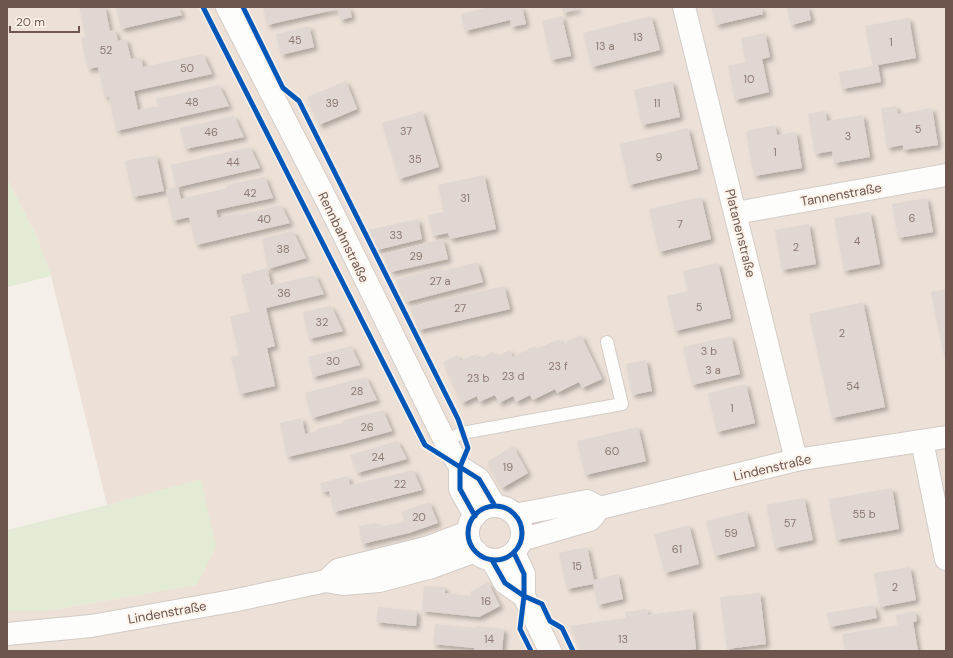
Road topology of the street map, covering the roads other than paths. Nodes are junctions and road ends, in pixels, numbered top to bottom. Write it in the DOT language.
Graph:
graph roads {
  1 [pos="226,7"];
  2 [pos="684,7"];
  3 [pos="946,175"];
  4 [pos="736,213"];
  5 [pos="607,342"];
  6 [pos="946,437"];
  7 [pos="444,440"];
  8 [pos="922,441"];
  9 [pos="796,460"];
  10 [pos="460,467"];
  11 [pos="495,506"];
  12 [pos="600,508"];
  13 [pos="515,515"];
  14 [pos="478,540"];
  15 [pos="518,546"];
  16 [pos="946,559"];
  17 [pos="524,596"];
  18 [pos="7,634"];
  19 [pos="550,651"];
  1 -- 7 [label="street, Rennbahnstraße"];
  2 -- 4 [label="street, Platanenstraße"];
  3 -- 4 [label="street, Tannenstraße"];
  4 -- 9 [label="street, Platanenstraße"];
  5 -- 7 [label="lane"];
  6 -- 8 [label="street, Lindenstraße"];
  7 -- 10 [label="street, Rennbahnstraße"];
  8 -- 9 [label="street, Lindenstraße"];
  8 -- 16 [label="street"];
  9 -- 12 [label="street, Lindenstraße"];
  10 -- 11 [label="street, Rennbahnstraße"];
  10 -- 14 [label="street"];
  11 -- 13 [label="street"];
  11 -- 14 [label="street, Lindenstraße"];
  12 -- 13 [label="street"];
  12 -- 15 [label="street, Lindenstraße"];
  13 -- 15 [label="street"];
  14 -- 15 [label="street, Lindenstraße"];
  14 -- 17 [label="street"];
  14 -- 18 [label="street, Lindenstraße"];
  15 -- 17 [label="street"];
  17 -- 19 [label="street"];
}
